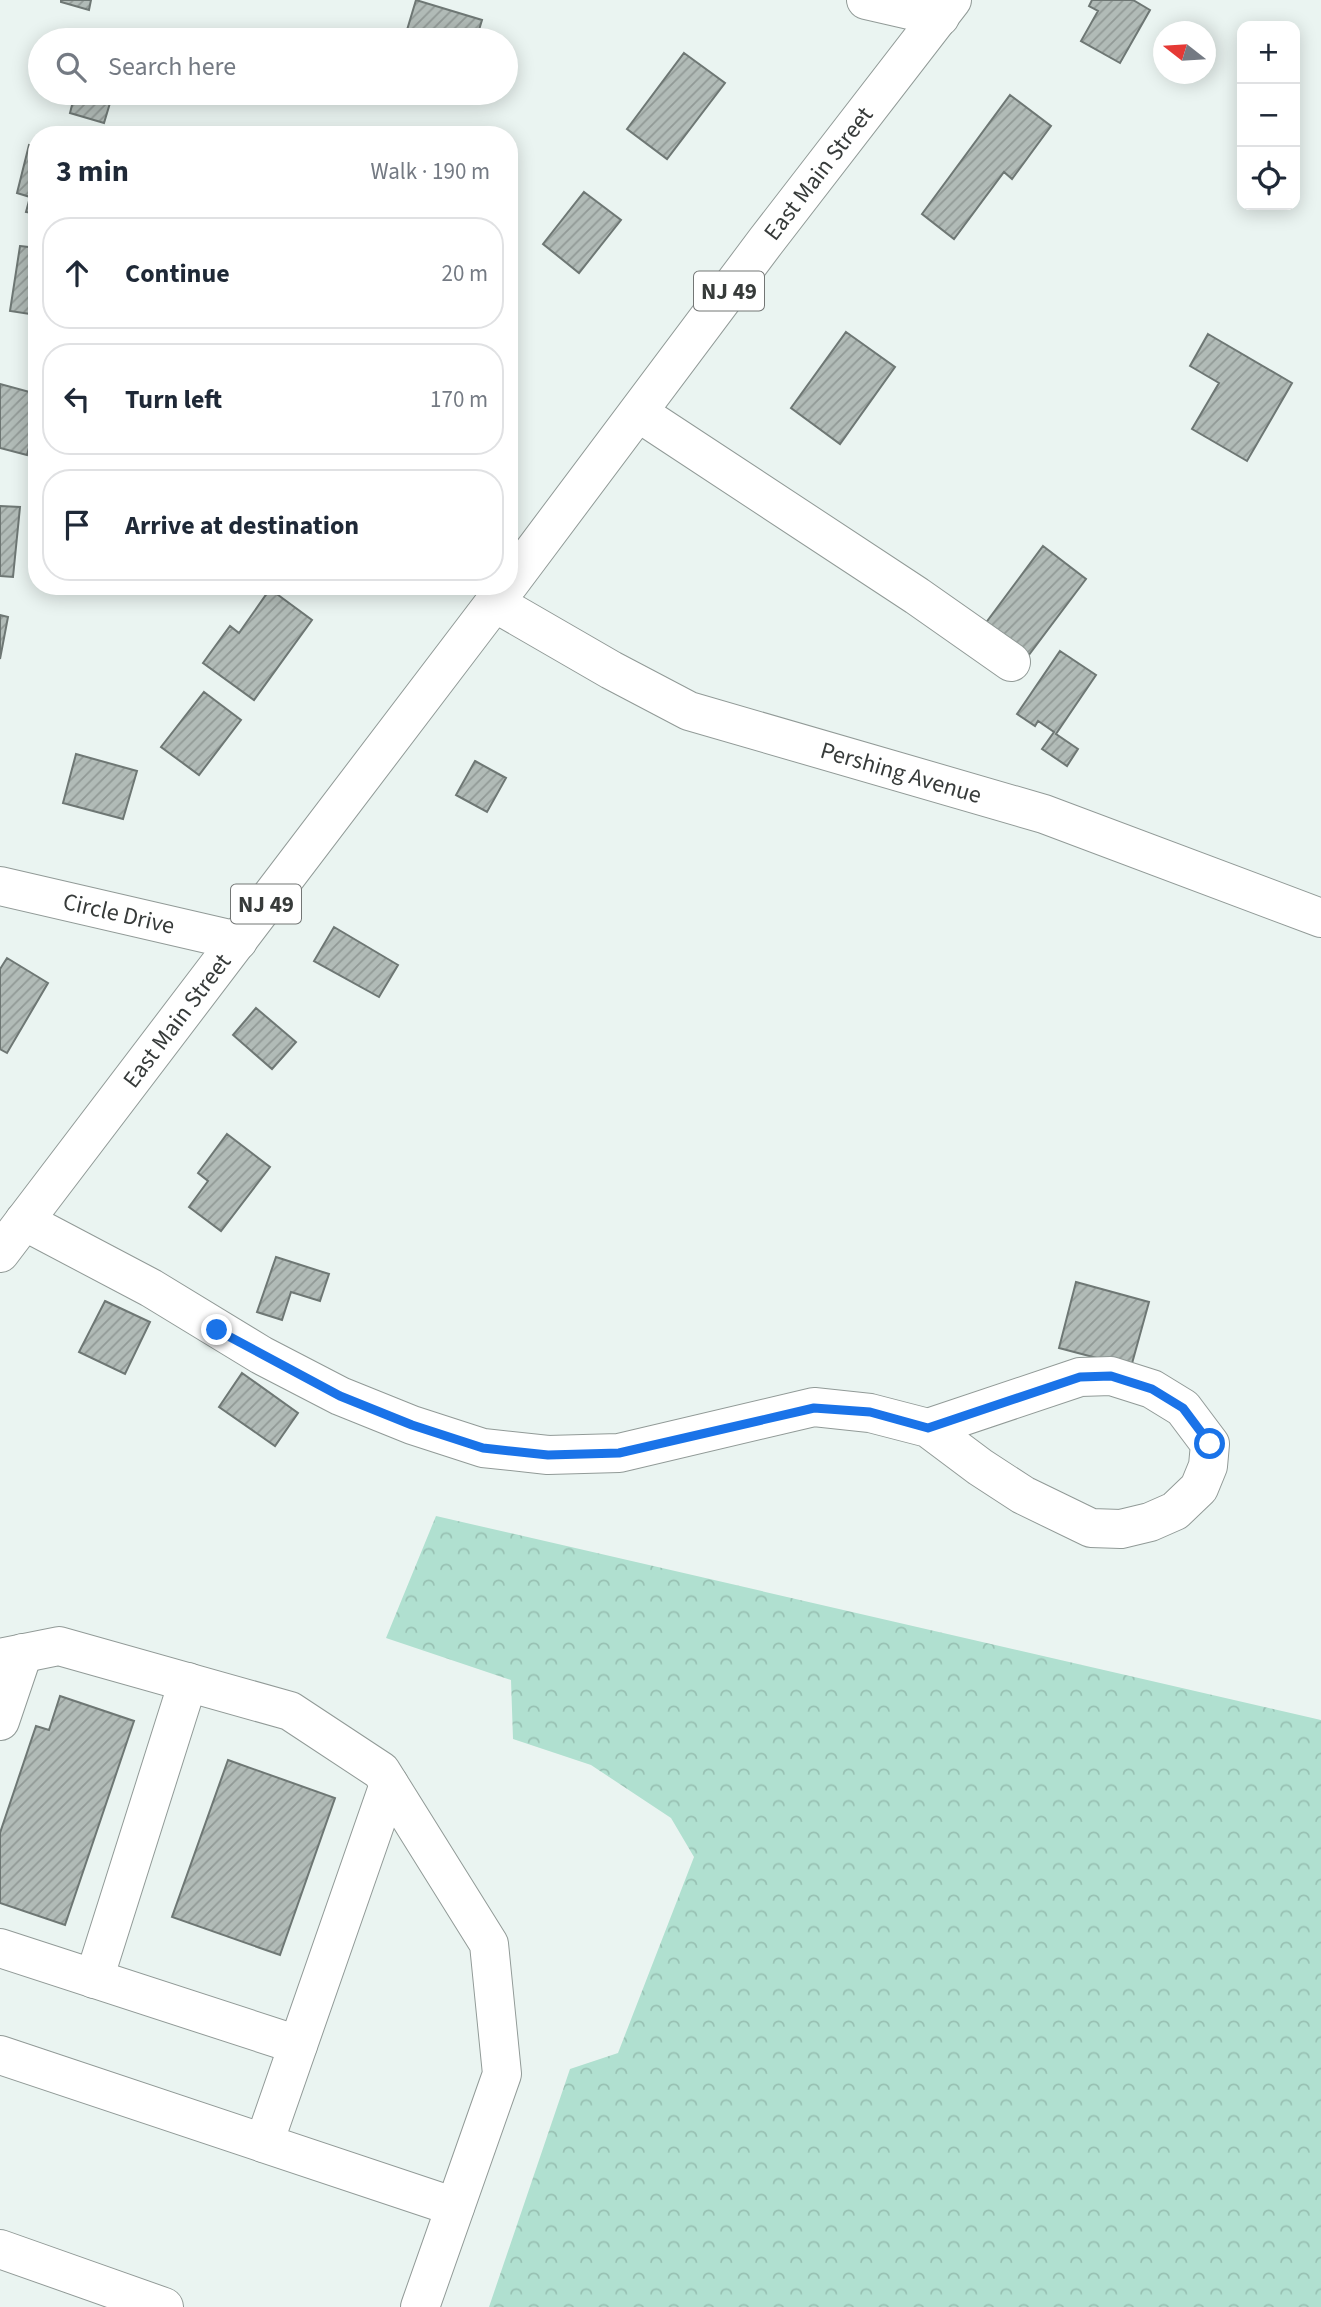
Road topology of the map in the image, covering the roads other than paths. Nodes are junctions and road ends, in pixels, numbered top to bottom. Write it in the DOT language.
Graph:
graph roads {
  1 [pos="866,0"];
  2 [pos="946,9"];
  3 [pos="639,413"];
  4 [pos="518,573"];
  5 [pos="501,595"];
  6 [pos="509,595"];
  7 [pos="1012,662"];
  8 [pos="0,886"];
  9 [pos="1321,918"];
  10 [pos="238,941"];
  11 [pos="24,1221"];
  12 [pos="0,1253"];
  13 [pos="928,1428"];
  14 [pos="12,1656"];
  15 [pos="188,1682"];
  16 [pos="0,1721"];
  17 [pos="389,1784"];
  18 [pos="0,1948"];
  19 [pos="94,1979"];
  20 [pos="298,2045"];
  21 [pos="0,2055"];
  22 [pos="264,2143"];
  23 [pos="455,2207"];
  24 [pos="0,2249"];
  25 [pos="163,2307"];
  26 [pos="420,2307"];
  1 -- 2 [label="main road"];
  2 -- 3 [label="main road, East Main Street / NJ 49"];
  3 -- 4 [label="main road, East Main Street / NJ 49"];
  3 -- 7 [label="main road"];
  5 -- 10 [label="main road, East Main Street / NJ 49"];
  6 -- 9 [label="main road, Pershing Avenue"];
  8 -- 10 [label="main road, Circle Drive"];
  10 -- 11 [label="main road, East Main Street / NJ 49"];
  11 -- 12 [label="main road, East Main Street / NJ 49"];
  11 -- 13 [label="main road"];
  13 -- 13 [label="main road"];
  14 -- 15 [label="main road"];
  14 -- 16 [label="main road"];
  15 -- 17 [label="main road"];
  15 -- 19 [label="main road"];
  17 -- 20 [label="main road"];
  17 -- 23 [label="main road"];
  18 -- 19 [label="main road"];
  19 -- 20 [label="main road"];
  20 -- 22 [label="main road"];
  21 -- 22 [label="main road"];
  22 -- 23 [label="main road"];
  23 -- 26 [label="main road"];
  24 -- 25 [label="main road"];
}
